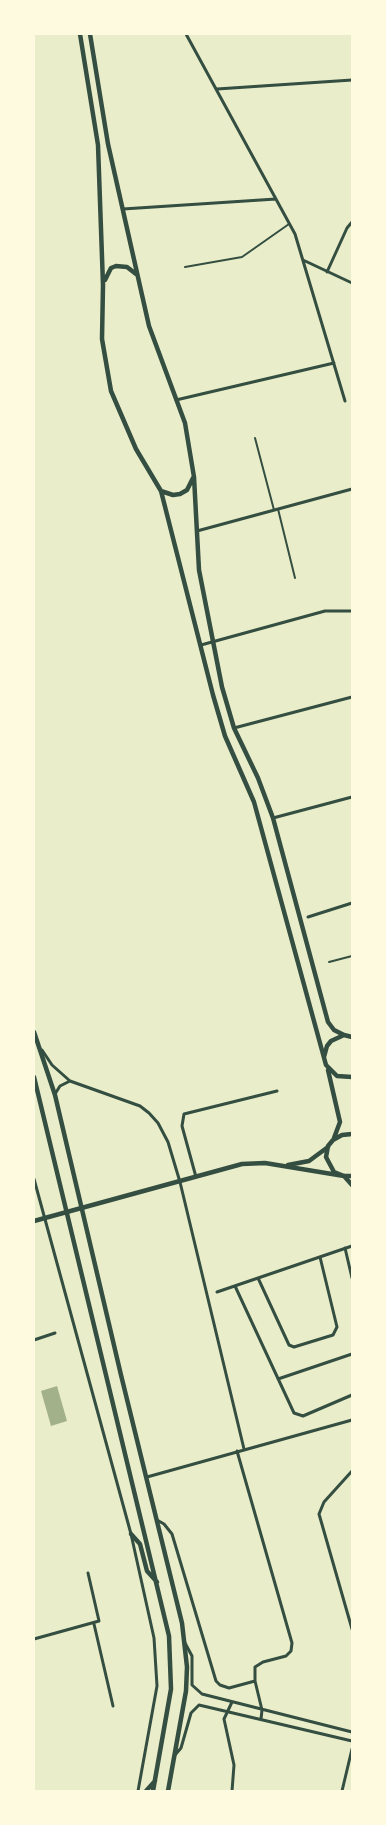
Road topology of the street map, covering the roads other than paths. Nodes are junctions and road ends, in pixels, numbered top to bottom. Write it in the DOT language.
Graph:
graph roads {
  1 [pos="80,34"];
  2 [pos="90,34"];
  3 [pos="186,34"];
  4 [pos="352,80"];
  5 [pos="217,89"];
  6 [pos="108,144"];
  7 [pos="98,145"];
  8 [pos="276,199"];
  9 [pos="123,209"];
  10 [pos="352,222"];
  11 [pos="289,224"];
  12 [pos="302,260"];
  13 [pos="185,267"];
  14 [pos="328,272"];
  15 [pos="137,275"];
  16 [pos="352,282"];
  17 [pos="103,284"];
  18 [pos="334,363"];
  19 [pos="176,400"];
  20 [pos="346,401"];
  21 [pos="255,438"];
  22 [pos="194,477"];
  23 [pos="352,488"];
  24 [pos="161,491"];
  25 [pos="276,509"];
  26 [pos="196,531"];
  27 [pos="295,578"];
  28 [pos="352,611"];
  29 [pos="212,642"];
  30 [pos="201,645"];
  31 [pos="352,697"];
  32 [pos="234,728"];
  33 [pos="352,797"];
  34 [pos="273,818"];
  35 [pos="352,904"];
  36 [pos="308,917"];
  37 [pos="352,956"];
  38 [pos="329,962"];
  39 [pos="34,1032"];
  40 [pos="344,1035"];
  41 [pos="352,1037"];
  42 [pos="39,1047"];
  43 [pos="324,1060"];
  44 [pos="328,1069"];
  45 [pos="34,1077"];
  46 [pos="352,1077"];
  47 [pos="70,1081"];
  48 [pos="278,1091"];
  49 [pos="55,1094"];
  50 [pos="352,1134"];
  51 [pos="333,1140"];
  52 [pos="328,1146"];
  53 [pos="284,1165"];
  54 [pos="344,1176"];
  55 [pos="352,1176"];
  56 [pos="196,1178"];
  57 [pos="34,1179"];
  58 [pos="180,1182"];
  59 [pos="352,1185"];
  60 [pos="44,1218"];
  61 [pos="34,1221"];
  62 [pos="352,1246"];
  63 [pos="345,1248"];
  64 [pos="320,1257"];
  65 [pos="258,1278"];
  66 [pos="352,1278"];
  67 [pos="235,1286"];
  68 [pos="217,1292"];
  69 [pos="55,1333"];
  70 [pos="34,1340"];
  71 [pos="352,1354"];
  72 [pos="278,1379"];
  73 [pos="352,1395"];
  74 [pos="352,1420"];
  75 [pos="244,1449"];
  76 [pos="237,1451"];
  77 [pos="352,1471"];
  78 [pos="147,1477"];
  79 [pos="157,1520"];
  80 [pos="131,1534"];
  81 [pos="88,1573"];
  82 [pos="157,1582"];
  83 [pos="94,1624"];
  84 [pos="352,1629"];
  85 [pos="34,1639"];
  86 [pos="185,1642"];
  87 [pos="255,1681"];
  88 [pos="232,1702"];
  89 [pos="113,1706"];
  90 [pos="262,1710"];
  91 [pos="227,1711"];
  92 [pos="261,1719"];
  93 [pos="352,1732"];
  94 [pos="352,1741"];
  95 [pos="352,1749"];
  96 [pos="175,1756"];
  97 [pos="155,1781"];
  98 [pos="138,1791"];
  99 [pos="146,1791"];
  100 [pos="153,1791"];
  101 [pos="168,1791"];
  102 [pos="232,1791"];
  103 [pos="342,1791"];
  1 -- 7 [label="street"];
  2 -- 6 [label="street"];
  3 -- 5 [label="street"];
  4 -- 5 [label="street"];
  5 -- 8 [label="street"];
  6 -- 7 [label="street"];
  6 -- 9 [label="street"];
  7 -- 17 [label="street"];
  8 -- 9 [label="street"];
  8 -- 11 [label="street"];
  9 -- 15 [label="street"];
  10 -- 14 [label="street"];
  11 -- 12 [label="street"];
  11 -- 13 [label="lane"];
  12 -- 14 [label="street"];
  12 -- 18 [label="street"];
  14 -- 16 [label="street"];
  15 -- 17 [label="street"];
  15 -- 19 [label="street"];
  17 -- 24 [label="street"];
  18 -- 19 [label="street"];
  18 -- 20 [label="street"];
  19 -- 22 [label="street"];
  21 -- 25 [label="lane"];
  22 -- 24 [label="street"];
  22 -- 26 [label="street"];
  23 -- 25 [label="street"];
  24 -- 30 [label="street"];
  25 -- 26 [label="street"];
  25 -- 27 [label="lane"];
  26 -- 29 [label="street"];
  28 -- 29 [label="street"];
  29 -- 30 [label="street"];
  29 -- 32 [label="street"];
  30 -- 43 [label="street"];
  31 -- 32 [label="street"];
  32 -- 34 [label="street"];
  33 -- 34 [label="street"];
  34 -- 40 [label="street"];
  35 -- 36 [label="street"];
  37 -- 38 [label="lane"];
  39 -- 42 [label="street"];
  40 -- 41 [label="street"];
  40 -- 43 [label="street"];
  42 -- 47 [label="street"];
  42 -- 49 [label="street"];
  43 -- 44 [label="street"];
  44 -- 46 [label="street"];
  44 -- 51 [label="street"];
  45 -- 82 [label="street"];
  47 -- 49 [label="street"];
  47 -- 58 [label="street"];
  48 -- 56 [label="street"];
  49 -- 78 [label="street"];
  50 -- 51 [label="street"];
  51 -- 52 [label="street"];
  52 -- 53 [label="street"];
  52 -- 54 [label="street"];
  53 -- 54 [label="street"];
  53 -- 56 [label="street"];
  54 -- 55 [label="street"];
  54 -- 59 [label="street"];
  56 -- 58 [label="street"];
  57 -- 60 [label="street"];
  58 -- 60 [label="street"];
  58 -- 75 [label="street"];
  60 -- 61 [label="street"];
  60 -- 80 [label="street"];
  62 -- 63 [label="street"];
  63 -- 64 [label="street"];
  63 -- 66 [label="street"];
  64 -- 65 [label="street"];
  64 -- 65 [label="street"];
  65 -- 67 [label="street"];
  67 -- 68 [label="street"];
  67 -- 72 [label="street"];
  69 -- 70 [label="street"];
  71 -- 72 [label="street"];
  72 -- 73 [label="street"];
  74 -- 75 [label="street"];
  75 -- 76 [label="street"];
  76 -- 78 [label="street"];
  76 -- 87 [label="street"];
  77 -- 84 [label="street"];
  78 -- 79 [label="street"];
  79 -- 86 [label="street"];
  79 -- 87 [label="street"];
  80 -- 82 [label="street"];
  80 -- 98 [label="street"];
  81 -- 83 [label="street"];
  82 -- 97 [label="street"];
  83 -- 85 [label="street"];
  83 -- 89 [label="street"];
  86 -- 88 [label="street"];
  86 -- 96 [label="street"];
  87 -- 90 [label="street"];
  88 -- 90 [label="street"];
  88 -- 91 [label="street"];
  90 -- 92 [label="street"];
  90 -- 93 [label="street"];
  91 -- 92 [label="street"];
  91 -- 96 [label="street"];
  91 -- 102 [label="street"];
  92 -- 94 [label="street"];
  95 -- 103 [label="street"];
  96 -- 101 [label="street"];
  97 -- 99 [label="street"];
  97 -- 100 [label="street"];
}
